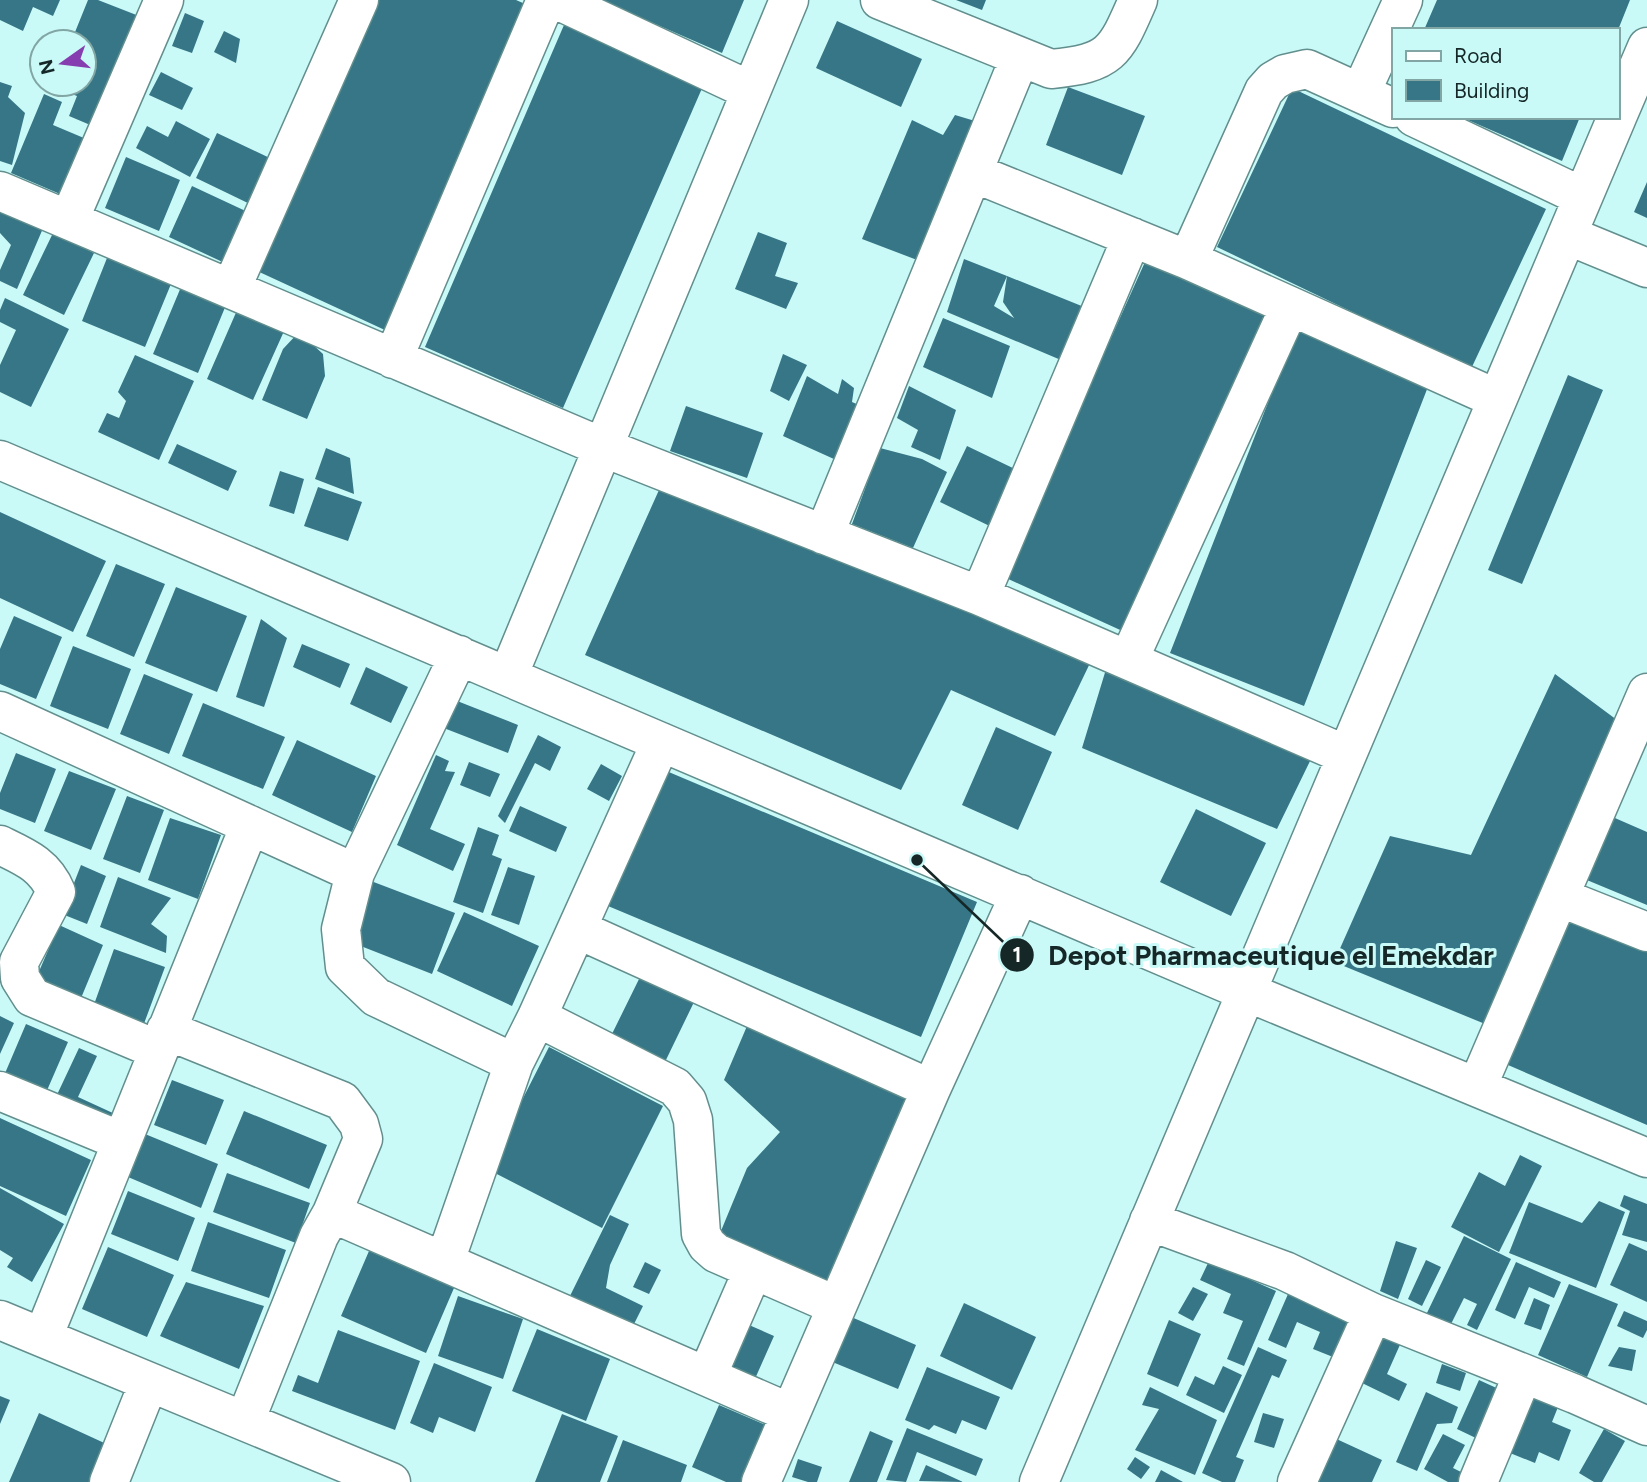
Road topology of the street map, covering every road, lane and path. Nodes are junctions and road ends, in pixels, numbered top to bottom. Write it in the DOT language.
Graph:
graph roads {
  1 [pos="164,0"];
  2 [pos="359,0"];
  3 [pos="546,0"];
  4 [pos="557,0"];
  5 [pos="789,0"];
  6 [pos="880,0"];
  7 [pos="1138,0"];
  8 [pos="1403,0"];
  9 [pos="1396,28"];
  10 [pos="1392,42"];
  11 [pos="1647,47"];
  12 [pos="1020,57"];
  13 [pos="751,91"];
  14 [pos="1377,100"];
  15 [pos="1619,112"];
  16 [pos="1418,119"];
  17 [pos="1616,119"];
  18 [pos="974,173"];
  19 [pos="0,191"];
  20 [pos="1583,197"];
  21 [pos="69,220"];
  22 [pos="1567,235"];
  23 [pos="1132,237"];
  24 [pos="1188,260"];
  25 [pos="1647,268"];
  26 [pos="231,289"];
  27 [pos="1290,306"];
  28 [pos="393,359"];
  29 [pos="1497,399"];
  30 [pos="602,447"];
  31 [pos="0,460"];
  32 [pos="824,535"];
  33 [pos="980,596"];
  34 [pos="459,655"];
  35 [pos="1129,659"];
  36 [pos="508,676"];
  37 [pos="1644,706"];
  38 [pos="0,711"];
  39 [pos="662,742"];
  40 [pos="1346,755"];
  41 [pos="250,825"];
  42 [pos="0,845"];
  43 [pos="355,873"];
  44 [pos="1020,894"];
  45 [pos="1559,897"];
  46 [pos="577,929"];
  47 [pos="1647,932"];
  48 [pos="1247,992"];
  49 [pos="537,1017"];
  50 [pos="162,1040"];
  51 [pos="514,1063"];
  52 [pos="1477,1087"];
  53 [pos="932,1089"];
  54 [pos="0,1091"];
  55 [pos="121,1141"];
  56 [pos="1647,1158"];
  57 [pos="332,1213"];
  58 [pos="1149,1221"];
  59 [pos="445,1261"];
  60 [pos="753,1269"];
  61 [pos="837,1306"];
  62 [pos="1373,1314"];
  63 [pos="0,1320"];
  64 [pos="43,1337"];
  65 [pos="1523,1374"];
  66 [pos="707,1376"];
  67 [pos="149,1382"];
  68 [pos="790,1413"];
  69 [pos="245,1422"];
  70 [pos="1647,1426"];
  71 [pos="369,1478"];
  72 [pos="109,1482"];
  73 [pos="761,1482"];
  74 [pos="1039,1482"];
  75 [pos="1297,1482"];
  76 [pos="1478,1482"];
  1 -- 21 [label="street"];
  2 -- 26 [label="street"];
  3 -- 28 [label="street"];
  4 -- 13 [label="street"];
  5 -- 13 [label="street"];
  6 -- 12 [label="street"];
  7 -- 12 [label="street"];
  8 -- 9 [label="street"];
  10 -- 14 [label="street"];
  11 -- 15 [label="street"];
  12 -- 18 [label="street"];
  13 -- 30 [label="street"];
  14 -- 24 [label="street"];
  16 -- 20 [label="street"];
  17 -- 20 [label="street"];
  18 -- 23 [label="street"];
  18 -- 32 [label="street"];
  19 -- 21 [label="street"];
  20 -- 22 [label="street"];
  21 -- 26 [label="street"];
  22 -- 25 [label="street"];
  22 -- 29 [label="street"];
  23 -- 24 [label="street"];
  23 -- 33 [label="street"];
  24 -- 27 [label="street"];
  26 -- 28 [label="street"];
  27 -- 29 [label="street"];
  27 -- 35 [label="street"];
  28 -- 30 [label="street"];
  29 -- 40 [label="street"];
  30 -- 32 [label="street"];
  30 -- 36 [label="street"];
  31 -- 34 [label="street"];
  32 -- 33 [label="street"];
  33 -- 35 [label="street"];
  34 -- 36 [label="street"];
  34 -- 43 [label="street"];
  35 -- 40 [label="street"];
  36 -- 39 [label="street"];
  37 -- 45 [label="street"];
  38 -- 41 [label="street"];
  39 -- 44 [label="street"];
  39 -- 46 [label="street"];
  40 -- 48 [label="street"];
  41 -- 43 [label="street"];
  41 -- 50 [label="street"];
  42 -- 50 [label="street"];
  43 -- 51 [label="street"];
  44 -- 48 [label="street"];
  44 -- 53 [label="street"];
  45 -- 47 [label="street"];
  45 -- 52 [label="street"];
  46 -- 49 [label="street"];
  46 -- 53 [label="street"];
  48 -- 52 [label="street"];
  48 -- 58 [label="street"];
  49 -- 51 [label="street"];
  49 -- 60 [label="street"];
  50 -- 55 [label="street"];
  50 -- 57 [label="street"];
  51 -- 59 [label="street"];
  52 -- 56 [label="street"];
  53 -- 61 [label="street"];
  54 -- 55 [label="street"];
  55 -- 64 [label="street"];
  57 -- 59 [label="street"];
  57 -- 69 [label="street"];
  58 -- 62 [label="street"];
  58 -- 74 [label="street"];
  59 -- 66 [label="street"];
  60 -- 61 [label="street"];
  60 -- 66 [label="street"];
  61 -- 68 [label="street"];
  62 -- 65 [label="street"];
  62 -- 75 [label="street"];
  63 -- 64 [label="street"];
  64 -- 67 [label="street"];
  65 -- 70 [label="street"];
  65 -- 76 [label="street"];
  66 -- 68 [label="street"];
  67 -- 69 [label="street"];
  67 -- 72 [label="street"];
  68 -- 73 [label="street"];
  69 -- 71 [label="street"];
}
